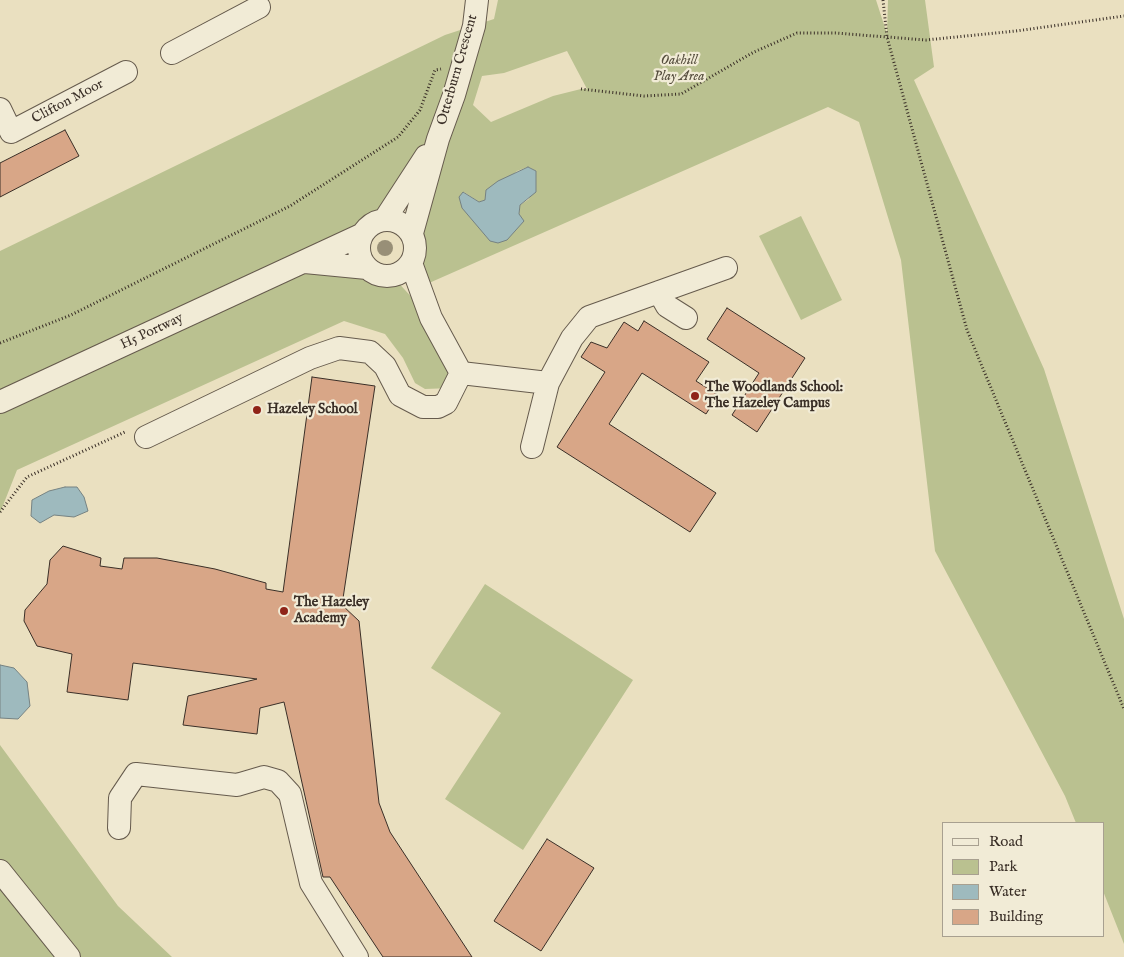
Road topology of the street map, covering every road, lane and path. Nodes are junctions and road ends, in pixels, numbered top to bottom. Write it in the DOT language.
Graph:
graph roads {
  1 [pos="477,0"];
  2 [pos="883,0"];
  3 [pos="263,2"];
  4 [pos="1124,16"];
  5 [pos="887,37"];
  6 [pos="172,53"];
  7 [pos="126,72"];
  8 [pos="580,89"];
  9 [pos="0,110"];
  10 [pos="5,136"];
  11 [pos="438,139"];
  12 [pos="385,219"];
  13 [pos="412,233"];
  14 [pos="361,235"];
  15 [pos="304,262"];
  16 [pos="411,263"];
  17 [pos="367,268"];
  18 [pos="726,268"];
  19 [pos="392,276"];
  20 [pos="659,292"];
  21 [pos="431,318"];
  22 [pos="686,318"];
  23 [pos="461,373"];
  24 [pos="548,383"];
  25 [pos="0,402"];
  26 [pos="146,437"];
  27 [pos="532,448"];
  28 [pos="1124,710"];
  29 [pos="119,828"];
  30 [pos="0,871"];
  31 [pos="69,957"];
  32 [pos="357,957"];
  1 -- 11 [label="street, Otterburn Crescent"];
  2 -- 5 [label="path"];
  3 -- 6 [label="street"];
  4 -- 5 [label="path"];
  5 -- 8 [label="path"];
  5 -- 28 [label="path"];
  7 -- 10 [label="street, Clifton Moor"];
  9 -- 10 [label="street, Clifton Moor"];
  11 -- 12 [label="street, Otterburn Crescent"];
  11 -- 13 [label="street, Otterburn Crescent"];
  12 -- 13 [label="street"];
  12 -- 14 [label="street"];
  13 -- 16 [label="street"];
  14 -- 15 [label="street, H5 Portway"];
  14 -- 17 [label="street"];
  15 -- 17 [label="street"];
  15 -- 25 [label="street, H5 Portway"];
  16 -- 19 [label="street"];
  16 -- 21 [label="street"];
  17 -- 19 [label="street"];
  18 -- 20 [label="street"];
  19 -- 21 [label="street"];
  20 -- 22 [label="street"];
  20 -- 24 [label="street"];
  21 -- 23 [label="street"];
  23 -- 24 [label="street"];
  23 -- 26 [label="street"];
  24 -- 27 [label="street"];
  29 -- 32 [label="street"];
  30 -- 31 [label="street"];
}
